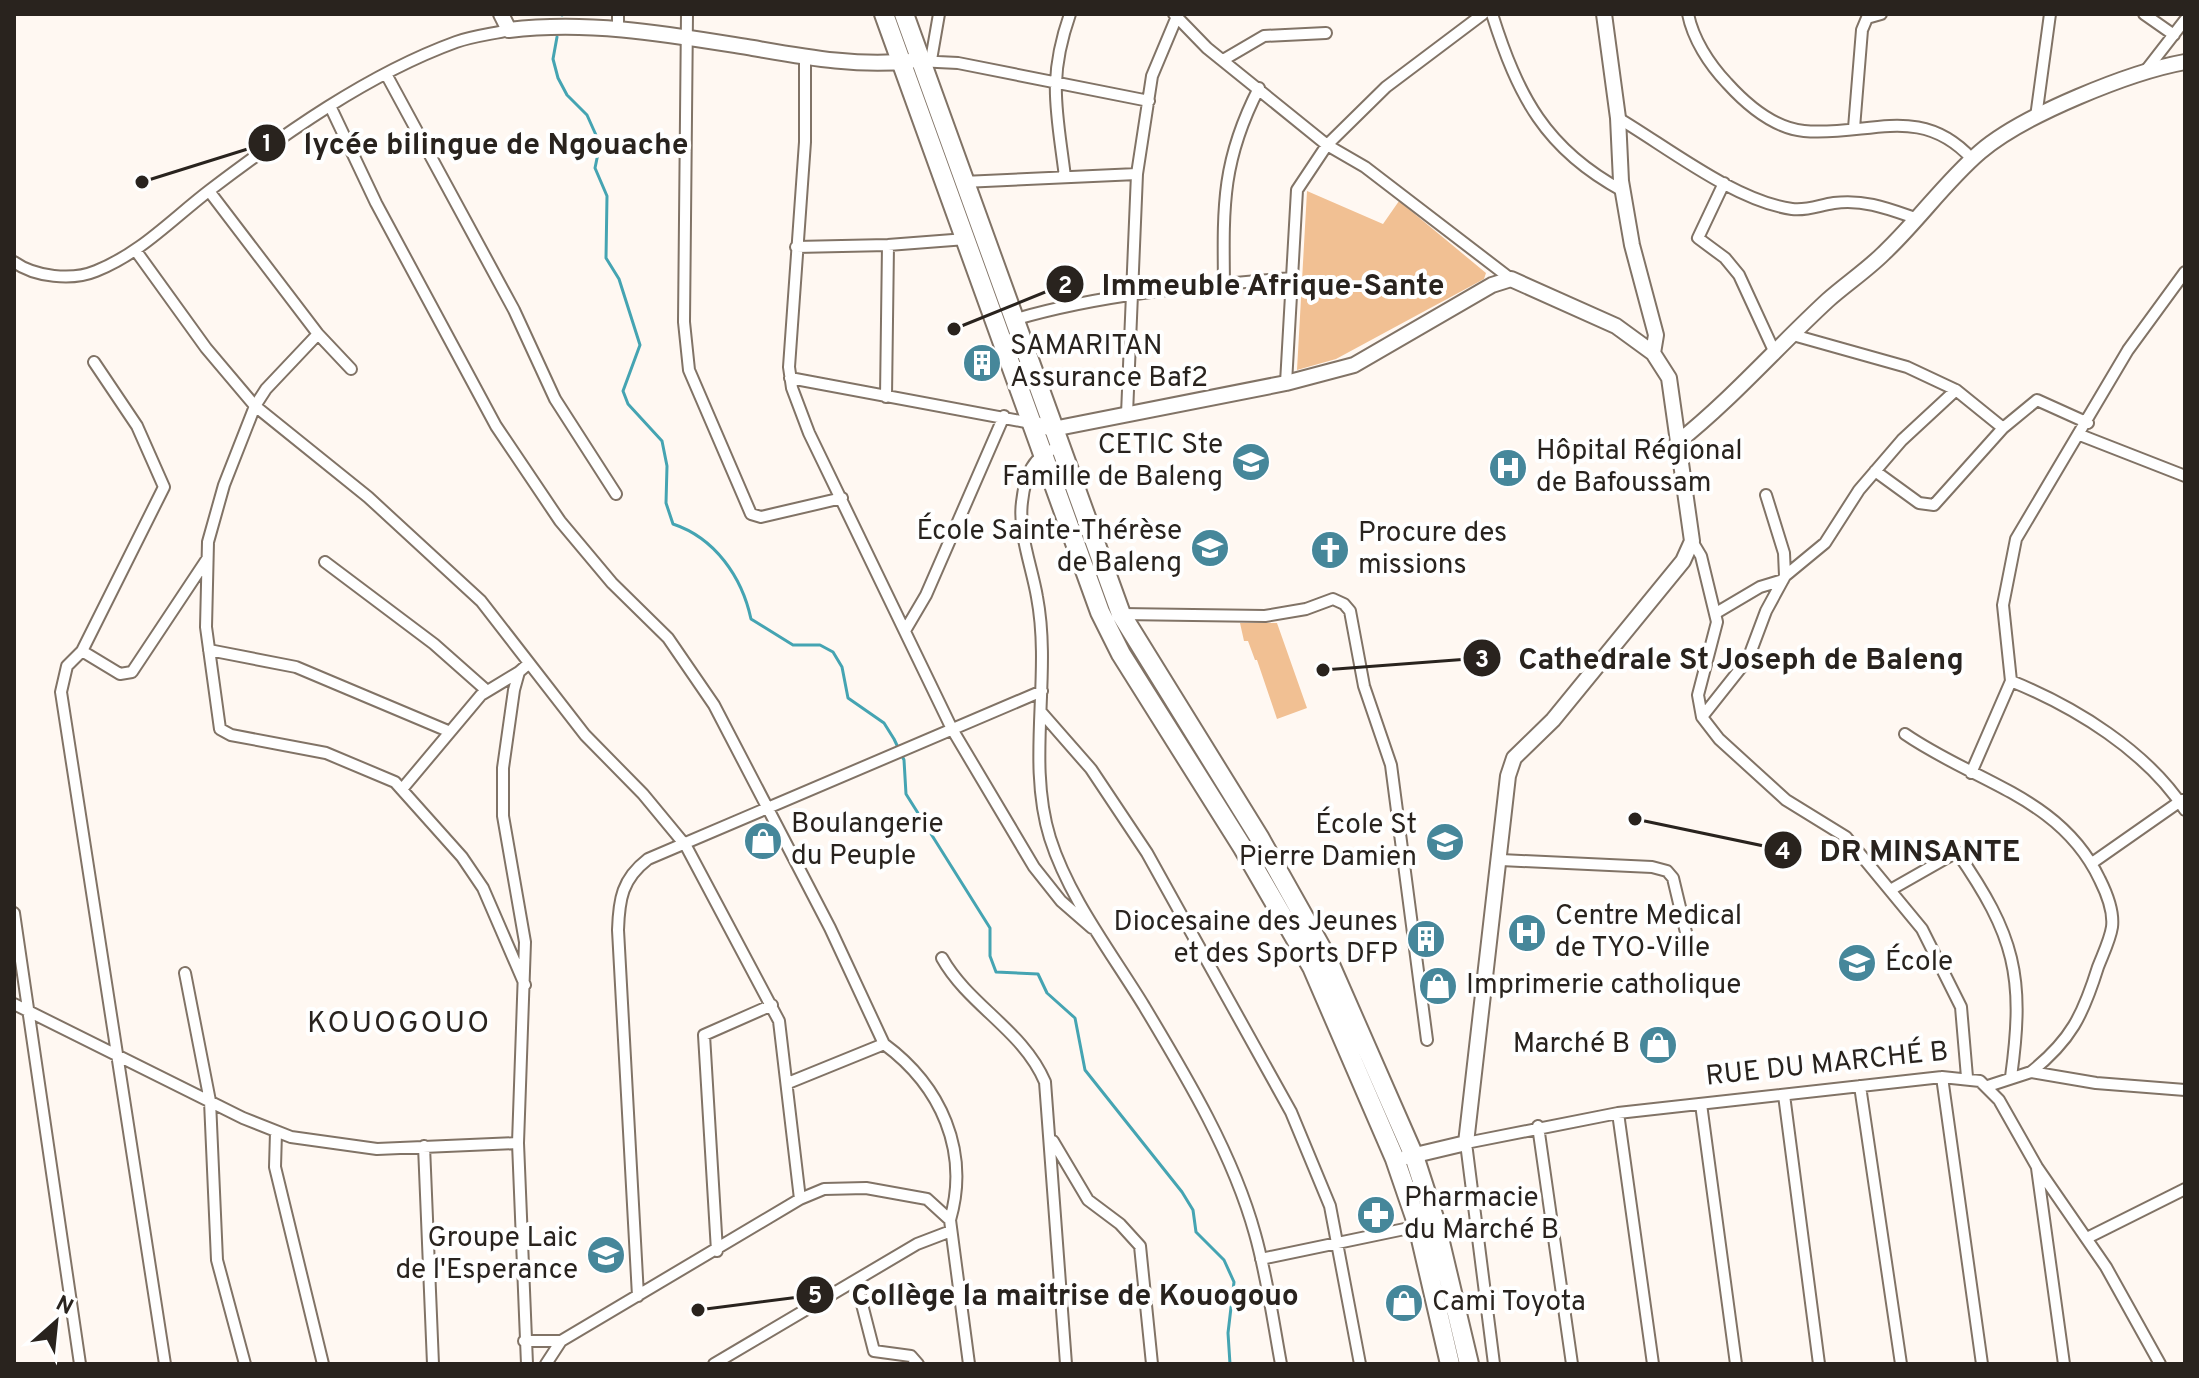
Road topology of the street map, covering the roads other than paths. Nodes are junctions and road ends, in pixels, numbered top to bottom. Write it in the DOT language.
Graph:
graph roads {
  1 [pos="501,14"];
  2 [pos="687,14"];
  3 [pos="884,14"];
  4 [pos="904,14"];
  5 [pos="939,14"];
  6 [pos="1070,14"];
  7 [pos="1483,14"];
  8 [pos="1492,14"];
  9 [pos="1604,14"];
  10 [pos="1688,14"];
  11 [pos="1881,14"];
  12 [pos="2050,14"];
  13 [pos="2144,14"];
  14 [pos="1176,15"];
  15 [pos="2185,20"];
  16 [pos="618,21"];
  17 [pos="509,30"];
  18 [pos="1326,33"];
  19 [pos="2174,35"];
  20 [pos="686,37"];
  21 [pos="805,57"];
  22 [pos="1223,60"];
  23 [pos="916,61"];
  24 [pos="2185,62"];
  25 [pos="2147,69"];
  26 [pos="386,74"];
  27 [pos="1053,81"];
  28 [pos="1259,88"];
  29 [pos="1149,101"];
  30 [pos="331,108"];
  31 [pos="2036,117"];
  32 [pos="1618,118"];
  33 [pos="1854,128"];
  34 [pos="1327,145"];
  35 [pos="1972,159"];
  36 [pos="1137,174"];
  37 [pos="1065,177"];
  38 [pos="1724,183"];
  39 [pos="957,185"];
  40 [pos="209,191"];
  41 [pos="1623,191"];
  42 [pos="1918,219"];
  43 [pos="968,238"];
  44 [pos="888,245"];
  45 [pos="796,247"];
  46 [pos="136,251"];
  47 [pos="14,262"];
  48 [pos="2185,272"];
  49 [pos="1292,278"];
  50 [pos="1511,279"];
  51 [pos="1224,284"];
  52 [pos="1133,294"];
  53 [pos="1013,320"];
  54 [pos="318,334"];
  55 [pos="1793,335"];
  56 [pos="1653,353"];
  57 [pos="1775,353"];
  58 [pos="94,362"];
  59 [pos="351,369"];
  60 [pos="790,378"];
  61 [pos="1286,383"];
  62 [pos="1956,390"];
  63 [pos="886,397"];
  64 [pos="255,406"];
  65 [pos="1127,414"];
  66 [pos="1004,416"];
  67 [pos="1032,423"];
  68 [pos="2088,423"];
  69 [pos="2003,428"];
  70 [pos="2080,435"];
  71 [pos="1678,442"];
  72 [pos="1052,443"];
  73 [pos="1875,471"];
  74 [pos="2185,476"];
  75 [pos="616,494"];
  76 [pos="1766,495"];
  77 [pos="842,498"];
  78 [pos="1692,541"];
  79 [pos="207,559"];
  80 [pos="325,562"];
  81 [pos="1784,578"];
  82 [pos="1716,613"];
  83 [pos="1112,616"];
  84 [pos="906,629"];
  85 [pos="209,650"];
  86 [pos="82,651"];
  87 [pos="523,668"];
  88 [pos="2011,681"];
  89 [pos="486,690"];
  90 [pos="1042,691"];
  91 [pos="1042,713"];
  92 [pos="1702,717"];
  93 [pos="952,729"];
  94 [pos="448,731"];
  95 [pos="1905,734"];
  96 [pos="1971,773"];
  97 [pos="403,788"];
  98 [pos="2183,803"];
  99 [pos="769,809"];
  100 [pos="686,846"];
  101 [pos="1501,860"];
  102 [pos="2092,863"];
  103 [pos="1892,889"];
  104 [pos="14,913"];
  105 [pos="1095,931"];
  106 [pos="1689,945"];
  107 [pos="942,958"];
  108 [pos="1320,963"];
  109 [pos="185,973"];
  110 [pos="525,985"];
  111 [pos="14,1004"];
  112 [pos="772,1005"];
  113 [pos="31,1013"];
  114 [pos="1427,1040"];
  115 [pos="884,1044"];
  116 [pos="119,1055"];
  117 [pos="2031,1072"];
  118 [pos="1942,1077"];
  119 [pos="1967,1077"];
  120 [pos="2011,1077"];
  121 [pos="788,1083"];
  122 [pos="1860,1086"];
  123 [pos="1988,1086"];
  124 [pos="2185,1090"];
  125 [pos="1784,1095"];
  126 [pos="210,1101"];
  127 [pos="1701,1104"];
  128 [pos="1618,1113"];
  129 [pos="1538,1126"];
  130 [pos="276,1132"];
  131 [pos="1052,1140"];
  132 [pos="518,1143"];
  133 [pos="1466,1143"];
  134 [pos="424,1146"];
  135 [pos="1414,1156"];
  136 [pos="1395,1159"];
  137 [pos="2037,1167"];
  138 [pos="2185,1189"];
  139 [pos="800,1199"];
  140 [pos="1426,1224"];
  141 [pos="951,1225"];
  142 [pos="2087,1238"];
  143 [pos="1336,1243"];
  144 [pos="717,1251"];
  145 [pos="1261,1259"];
  146 [pos="856,1281"];
  147 [pos="638,1296"];
  148 [pos="524,1341"];
  149 [pos="561,1341"];
  150 [pos="80,1364"];
  151 [pos="165,1364"];
  152 [pos="245,1364"];
  153 [pos="323,1364"];
  154 [pos="433,1364"];
  155 [pos="527,1364"];
  156 [pos="546,1364"];
  157 [pos="714,1364"];
  158 [pos="918,1364"];
  159 [pos="969,1364"];
  160 [pos="1066,1364"];
  161 [pos="1152,1364"];
  162 [pos="1281,1364"];
  163 [pos="1360,1364"];
  164 [pos="1450,1364"];
  165 [pos="1469,1364"];
  166 [pos="1494,1364"];
  167 [pos="1572,1364"];
  168 [pos="1653,1364"];
  169 [pos="1736,1364"];
  170 [pos="1819,1364"];
  171 [pos="1901,1364"];
  172 [pos="1982,1364"];
  173 [pos="2064,1364"];
  174 [pos="2160,1364"];
  1 -- 17 [label="street"];
  2 -- 20 [label="street"];
  3 -- 23 [label="highway"];
  4 -- 23 [label="highway"];
  5 -- 23 [label="street"];
  6 -- 27 [label="street"];
  7 -- 34 [label="street"];
  8 -- 41 [label="street"];
  9 -- 32 [label="street"];
  10 -- 33 [label="street"];
  11 -- 33 [label="street"];
  12 -- 31 [label="street"];
  13 -- 19 [label="street"];
  14 -- 22 [label="street"];
  14 -- 29 [label="street"];
  15 -- 19 [label="street"];
  16 -- 17 [label="street"];
  16 -- 20 [label="street"];
  17 -- 26 [label="street"];
  18 -- 22 [label="street"];
  19 -- 25 [label="street"];
  20 -- 21 [label="street"];
  20 -- 77 [label="street"];
  21 -- 23 [label="street"];
  21 -- 45 [label="street"];
  22 -- 28 [label="street"];
  23 -- 27 [label="street"];
  23 -- 39 [label="highway"];
  24 -- 25 [label="street"];
  25 -- 31 [label="street"];
  26 -- 30 [label="street"];
  26 -- 75 [label="street"];
  27 -- 29 [label="street"];
  27 -- 37 [label="street"];
  28 -- 34 [label="street"];
  28 -- 51 [label="street"];
  29 -- 36 [label="street"];
  30 -- 40 [label="street"];
  30 -- 99 [label="street"];
  31 -- 35 [label="street"];
  32 -- 38 [label="street"];
  32 -- 41 [label="street"];
  33 -- 35 [label="street"];
  34 -- 49 [label="street"];
  34 -- 50 [label="street"];
  35 -- 42 [label="street"];
  36 -- 37 [label="street"];
  36 -- 52 [label="street"];
  37 -- 39 [label="street"];
  38 -- 42 [label="street"];
  38 -- 57 [label="street"];
  39 -- 43 [label="highway"];
  39 -- 53 [label="highway"];
  40 -- 46 [label="street"];
  40 -- 54 [label="street"];
  41 -- 56 [label="street"];
  42 -- 55 [label="street"];
  43 -- 44 [label="street"];
  43 -- 67 [label="highway"];
  44 -- 45 [label="street"];
  44 -- 63 [label="street"];
  45 -- 60 [label="street"];
  46 -- 47 [label="street"];
  46 -- 64 [label="street"];
  48 -- 68 [label="street"];
  49 -- 51 [label="street"];
  49 -- 61 [label="street"];
  50 -- 56 [label="street"];
  50 -- 61 [label="street"];
  51 -- 52 [label="street"];
  52 -- 53 [label="street"];
  52 -- 65 [label="street"];
  53 -- 72 [label="highway"];
  54 -- 59 [label="street"];
  54 -- 64 [label="street"];
  55 -- 57 [label="street"];
  55 -- 62 [label="street"];
  56 -- 71 [label="street"];
  57 -- 71 [label="street"];
  58 -- 86 [label="street"];
  60 -- 63 [label="street"];
  60 -- 77 [label="street"];
  61 -- 65 [label="street"];
  62 -- 69 [label="street"];
  62 -- 73 [label="street"];
  63 -- 66 [label="street"];
  64 -- 79 [label="street"];
  64 -- 87 [label="street"];
  65 -- 72 [label="street"];
  66 -- 67 [label="street"];
  66 -- 84 [label="street"];
  67 -- 72 [label="highway"];
  68 -- 69 [label="street"];
  68 -- 70 [label="street"];
  69 -- 73 [label="street"];
  70 -- 74 [label="street"];
  70 -- 88 [label="street"];
  71 -- 78 [label="street"];
  72 -- 83 [label="highway"];
  72 -- 90 [label="street"];
  73 -- 81 [label="street"];
  76 -- 81 [label="street"];
  77 -- 84 [label="street"];
  78 -- 82 [label="street"];
  78 -- 101 [label="street"];
  79 -- 85 [label="street"];
  79 -- 86 [label="street"];
  80 -- 89 [label="street"];
  81 -- 82 [label="street"];
  81 -- 92 [label="street"];
  82 -- 92 [label="street"];
  83 -- 108 [label="highway"];
  83 -- 114 [label="street"];
  84 -- 93 [label="street"];
  85 -- 94 [label="street"];
  85 -- 97 [label="street"];
  86 -- 116 [label="street"];
  87 -- 89 [label="street"];
  87 -- 100 [label="street"];
  87 -- 110 [label="street"];
  88 -- 96 [label="street"];
  88 -- 98 [label="street"];
  89 -- 94 [label="street"];
  90 -- 91 [label="street"];
  90 -- 93 [label="street"];
  91 -- 105 [label="street"];
  91 -- 143 [label="street"];
  92 -- 103 [label="street"];
  93 -- 99 [label="street"];
  93 -- 105 [label="street"];
  94 -- 97 [label="street"];
  95 -- 96 [label="street"];
  96 -- 102 [label="street"];
  97 -- 110 [label="street"];
  98 -- 102 [label="street"];
  99 -- 100 [label="street"];
  99 -- 115 [label="street"];
  100 -- 112 [label="street"];
  100 -- 147 [label="street"];
  101 -- 106 [label="street"];
  101 -- 133 [label="street"];
  102 -- 117 [label="street"];
  103 -- 119 [label="street"];
  103 -- 120 [label="street"];
  104 -- 113 [label="street"];
  105 -- 145 [label="street"];
  107 -- 131 [label="street"];
  108 -- 135 [label="highway"];
  108 -- 136 [label="highway"];
  109 -- 126 [label="street"];
  110 -- 132 [label="street"];
  111 -- 113 [label="street"];
  112 -- 121 [label="street"];
  112 -- 144 [label="street"];
  113 -- 116 [label="street"];
  113 -- 150 [label="street"];
  115 -- 121 [label="street"];
  115 -- 141 [label="street"];
  116 -- 126 [label="street"];
  116 -- 151 [label="street"];
  117 -- 120 [label="street"];
  117 -- 124 [label="street"];
  118 -- 119 [label="street, RUE DU MARCHÉ B"];
  118 -- 122 [label="street, RUE DU MARCHÉ B"];
  118 -- 172 [label="street"];
  119 -- 123 [label="street, RUE DU MARCHÉ B"];
  120 -- 123 [label="street"];
  121 -- 139 [label="street"];
  122 -- 125 [label="street, RUE DU MARCHÉ B"];
  122 -- 171 [label="street"];
  123 -- 137 [label="street, RUE DU MARCHÉ B"];
  125 -- 127 [label="street, RUE DU MARCHÉ B"];
  125 -- 170 [label="street"];
  126 -- 130 [label="street"];
  126 -- 152 [label="street"];
  127 -- 128 [label="street, RUE DU MARCHÉ B"];
  127 -- 169 [label="street"];
  128 -- 129 [label="street, RUE DU MARCHÉ B"];
  128 -- 168 [label="street"];
  129 -- 133 [label="street, RUE DU MARCHÉ B"];
  129 -- 167 [label="street"];
  130 -- 134 [label="street"];
  130 -- 153 [label="street"];
  131 -- 160 [label="street"];
  131 -- 161 [label="street"];
  132 -- 134 [label="street"];
  132 -- 148 [label="street"];
  133 -- 135 [label="street, RUE DU MARCHÉ B"];
  133 -- 166 [label="street"];
  134 -- 154 [label="street"];
  135 -- 136 [label="street, RUE DU MARCHÉ B"];
  135 -- 140 [label="highway"];
  136 -- 140 [label="highway"];
  137 -- 142 [label="street, RUE DU MARCHÉ B"];
  137 -- 173 [label="street"];
  138 -- 142 [label="street"];
  139 -- 141 [label="street"];
  139 -- 144 [label="street"];
  140 -- 143 [label="street"];
  140 -- 164 [label="highway"];
  140 -- 165 [label="highway"];
  141 -- 146 [label="street"];
  141 -- 159 [label="street"];
  142 -- 174 [label="street, RUE DU MARCHÉ B"];
  143 -- 145 [label="street"];
  143 -- 163 [label="street"];
  144 -- 147 [label="street"];
  145 -- 162 [label="street"];
  146 -- 157 [label="street"];
  146 -- 158 [label="street"];
  147 -- 149 [label="street"];
  148 -- 149 [label="street"];
  148 -- 155 [label="street"];
  149 -- 156 [label="street"];
}
